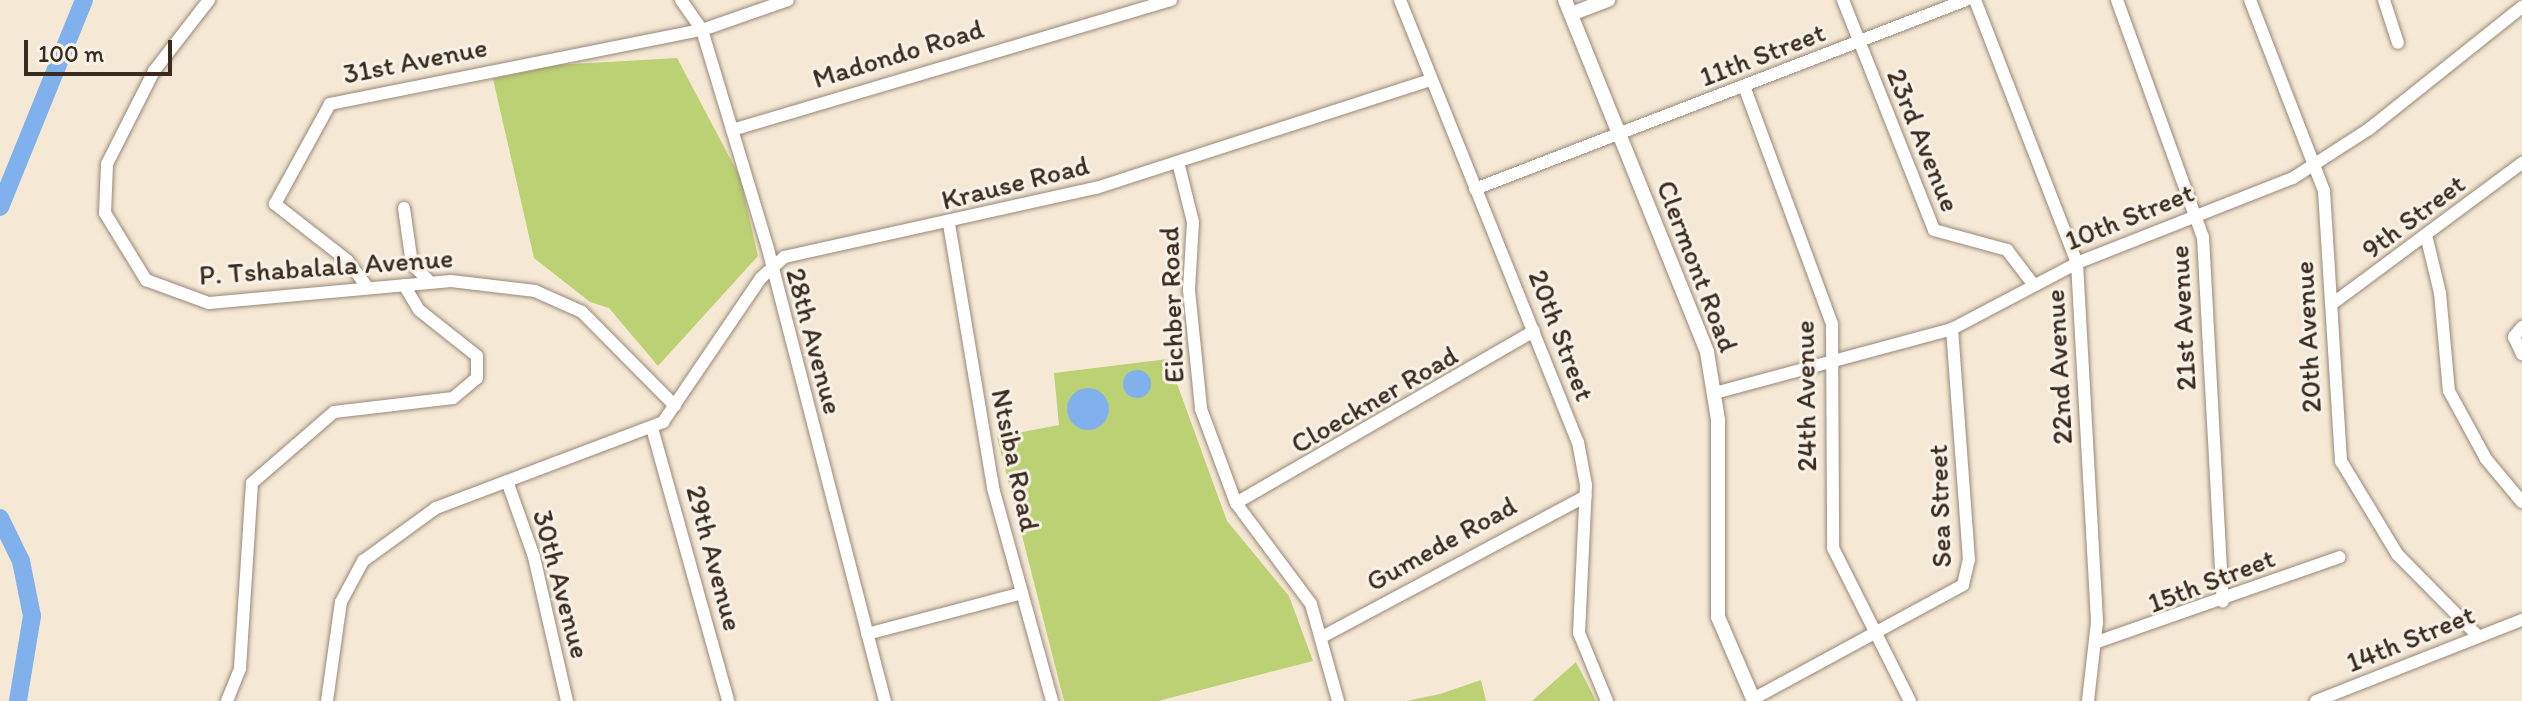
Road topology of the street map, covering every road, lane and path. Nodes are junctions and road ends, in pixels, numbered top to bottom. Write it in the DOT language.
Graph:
graph roads {
  1 [pos="209,0"];
  2 [pos="681,0"];
  3 [pos="788,0"];
  4 [pos="1171,0"];
  5 [pos="1400,0"];
  6 [pos="1608,0"];
  7 [pos="1843,0"];
  8 [pos="1966,0"];
  9 [pos="1975,0"];
  10 [pos="2117,0"];
  11 [pos="2250,0"];
  12 [pos="2384,0"];
  13 [pos="1568,7"];
  14 [pos="2522,7"];
  15 [pos="702,30"];
  16 [pos="1858,43"];
  17 [pos="2398,43"];
  18 [pos="1430,80"];
  19 [pos="1744,86"];
  20 [pos="732,130"];
  21 [pos="1618,134"];
  22 [pos="1178,162"];
  23 [pos="2314,163"];
  24 [pos="2522,163"];
  25 [pos="1475,189"];
  26 [pos="404,208"];
  27 [pos="2198,214"];
  28 [pos="949,224"];
  29 [pos="2427,239"];
  30 [pos="2077,263"];
  31 [pos="770,266"];
  32 [pos="430,282"];
  33 [pos="2033,284"];
  34 [pos="404,285"];
  35 [pos="368,288"];
  36 [pos="2332,304"];
  37 [pos="1952,329"];
  38 [pos="1534,331"];
  39 [pos="2518,332"];
  40 [pos="2522,354"];
  41 [pos="1833,357"];
  42 [pos="1715,393"];
  43 [pos="675,406"];
  44 [pos="652,428"];
  45 [pos="507,481"];
  46 [pos="1586,496"];
  47 [pos="2522,502"];
  48 [pos="1236,503"];
  49 [pos="2340,557"];
  50 [pos="1022,593"];
  51 [pos="2223,601"];
  52 [pos="2522,620"];
  53 [pos="867,634"];
  54 [pos="1877,635"];
  55 [pos="2478,636"];
  56 [pos="1322,637"];
  57 [pos="2097,642"];
  58 [pos="1753,700"];
  59 [pos="227,701"];
  60 [pos="327,701"];
  61 [pos="567,701"];
  62 [pos="728,701"];
  63 [pos="885,701"];
  64 [pos="1052,701"];
  65 [pos="1338,701"];
  66 [pos="1607,701"];
  67 [pos="1910,701"];
  68 [pos="2088,701"];
  69 [pos="2316,701"];
  1 -- 35 [label="street, P. Tshabalala Avenue"];
  2 -- 15 [label="street, 28th Avenue"];
  3 -- 15 [label="street"];
  4 -- 20 [label="street, Madondo Road"];
  5 -- 18 [label="street, 20th Street"];
  6 -- 13 [label="street"];
  7 -- 16 [label="street, 23rd Avenue"];
  8 -- 16 [label="street, 11th Street"];
  9 -- 30 [label="street, 22nd Avenue"];
  10 -- 27 [label="street, 21st Avenue"];
  11 -- 23 [label="street, 20th Avenue"];
  12 -- 17 [label="street"];
  13 -- 21 [label="street, Clermont Road"];
  14 -- 23 [label="street, 10th Street"];
  15 -- 20 [label="street, 28th Avenue"];
  15 -- 35 [label="street, 31st Avenue"];
  16 -- 19 [label="street, 11th Street"];
  16 -- 33 [label="street, 23rd Avenue"];
  18 -- 22 [label="street, Krause Road"];
  18 -- 25 [label="street, 20th Street"];
  19 -- 21 [label="street, 11th Street"];
  19 -- 41 [label="street, 24th Avenue"];
  20 -- 31 [label="street, 28th Avenue"];
  21 -- 25 [label="street, 11th Street"];
  21 -- 42 [label="street, Clermont Road"];
  22 -- 28 [label="street, Krause Road"];
  22 -- 48 [label="street, Eichber Road"];
  23 -- 27 [label="street, 10th Street"];
  23 -- 36 [label="street, 20th Avenue"];
  24 -- 29 [label="street, 9th Street"];
  25 -- 38 [label="street, 20th Street"];
  26 -- 32 [label="street"];
  27 -- 30 [label="street, 10th Street"];
  27 -- 51 [label="street, 21st Avenue"];
  28 -- 31 [label="street, Krause Road"];
  28 -- 50 [label="street, Ntsiba Road"];
  29 -- 36 [label="street, 9th Street"];
  29 -- 47 [label="street"];
  30 -- 33 [label="street, 10th Street"];
  30 -- 57 [label="street, 22nd Avenue"];
  31 -- 43 [label="street"];
  31 -- 53 [label="street, 28th Avenue"];
  32 -- 34 [label="street, P. Tshabalala Avenue"];
  32 -- 43 [label="street, P. Tshabalala Avenue"];
  33 -- 37 [label="street, 10th Street"];
  34 -- 35 [label="street, P. Tshabalala Avenue"];
  34 -- 59 [label="street"];
  36 -- 55 [label="street, 20th Avenue"];
  37 -- 41 [label="street, 10th Street"];
  37 -- 54 [label="street, Sea Street"];
  38 -- 46 [label="street, 20th Street"];
  38 -- 48 [label="street, Cloeckner Road"];
  39 -- 40 [label="street"];
  41 -- 42 [label="street, 10th Street"];
  41 -- 54 [label="street, 24th Avenue"];
  42 -- 58 [label="street, Clermont Road"];
  43 -- 44 [label="street"];
  44 -- 45 [label="street"];
  44 -- 62 [label="street, 29th Avenue"];
  45 -- 60 [label="street"];
  45 -- 61 [label="street, 30th Avenue"];
  46 -- 56 [label="street, Gumede Road"];
  46 -- 66 [label="street, 20th Street"];
  48 -- 56 [label="street, Eichber Road"];
  49 -- 51 [label="street, 15th Street"];
  50 -- 53 [label="street"];
  50 -- 64 [label="street, Ntsiba Road"];
  51 -- 57 [label="street, 15th Street"];
  52 -- 55 [label="street, 14th Street"];
  53 -- 63 [label="street, 28th Avenue"];
  54 -- 58 [label="street, Sea Street"];
  54 -- 67 [label="street, 24th Avenue"];
  55 -- 69 [label="street, 14th Street"];
  56 -- 65 [label="street, Eichber Road"];
  57 -- 68 [label="street, 22nd Avenue"];
}
